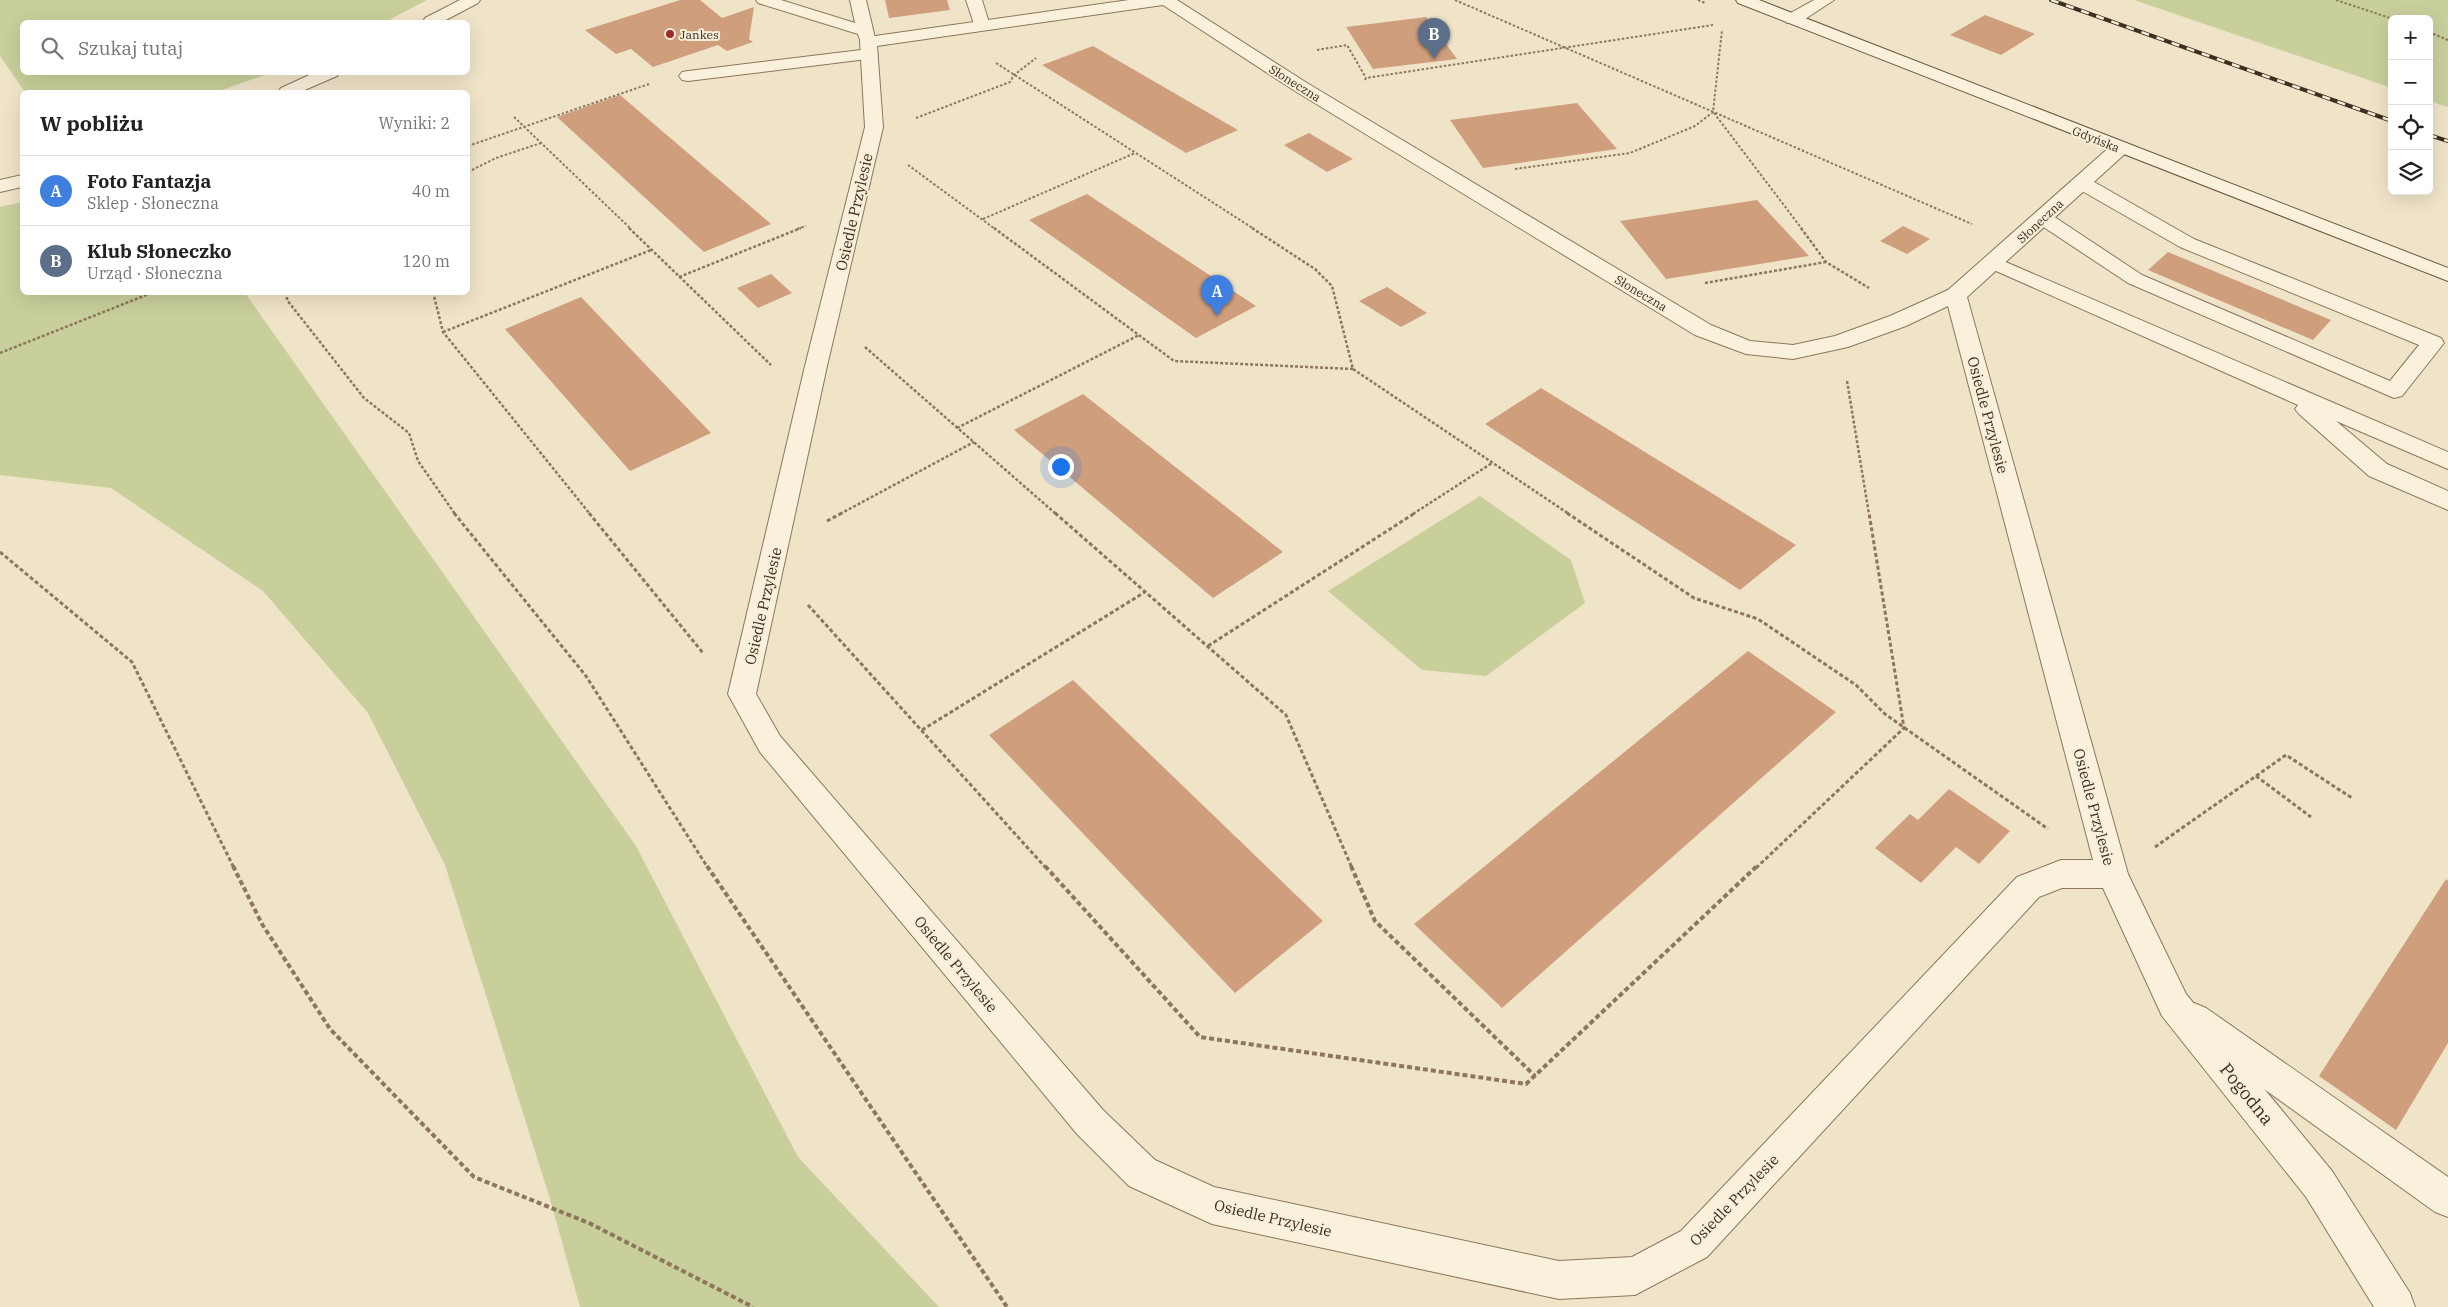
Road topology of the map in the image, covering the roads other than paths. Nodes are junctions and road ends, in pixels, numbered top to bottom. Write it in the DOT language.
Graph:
graph roads {
  1 [pos="472,0"];
  2 [pos="764,0"];
  3 [pos="858,0"];
  4 [pos="1165,0"];
  5 [pos="1744,0"];
  6 [pos="1826,0"];
  7 [pos="971,18"];
  8 [pos="1793,19"];
  9 [pos="435,20"];
  10 [pos="867,42"];
  11 [pos="323,75"];
  12 [pos="688,76"];
  13 [pos="290,90"];
  14 [pos="2120,148"];
  15 [pos="20,181"];
  16 [pos="2082,183"];
  17 [pos="0,186"];
  18 [pos="2043,218"];
  19 [pos="1994,263"];
  20 [pos="2448,275"];
  21 [pos="1956,295"];
  22 [pos="2282,389"];
  23 [pos="2448,461"];
  24 [pos="2448,501"];
  25 [pos="2112,874"];
  26 [pos="2174,1005"];
  27 [pos="2448,1199"];
  28 [pos="2396,1307"];
  1 -- 9 [label="street"];
  2 -- 10 [label="street"];
  3 -- 10 [label="street, Osiedle Przylesie"];
  4 -- 7 [label="street"];
  4 -- 21 [label="street, Słoneczna"];
  5 -- 8 [label="street, Gdyńska"];
  6 -- 8 [label="street"];
  7 -- 10 [label="street"];
  8 -- 14 [label="street, Gdyńska"];
  10 -- 12 [label="street"];
  10 -- 25 [label="street, Osiedle Przylesie"];
  11 -- 13 [label="street"];
  14 -- 16 [label="street, Słoneczna"];
  14 -- 20 [label="street, Gdyńska"];
  15 -- 17 [label="street"];
  16 -- 18 [label="street, Słoneczna"];
  16 -- 18 [label="street"];
  18 -- 19 [label="street, Słoneczna"];
  19 -- 21 [label="street, Słoneczna"];
  19 -- 22 [label="street"];
  21 -- 25 [label="street, Osiedle Przylesie"];
  22 -- 23 [label="street"];
  22 -- 24 [label="street"];
  25 -- 26 [label="street, Pogodna"];
  26 -- 27 [label="street"];
  26 -- 28 [label="street, Pogodna"];
}
